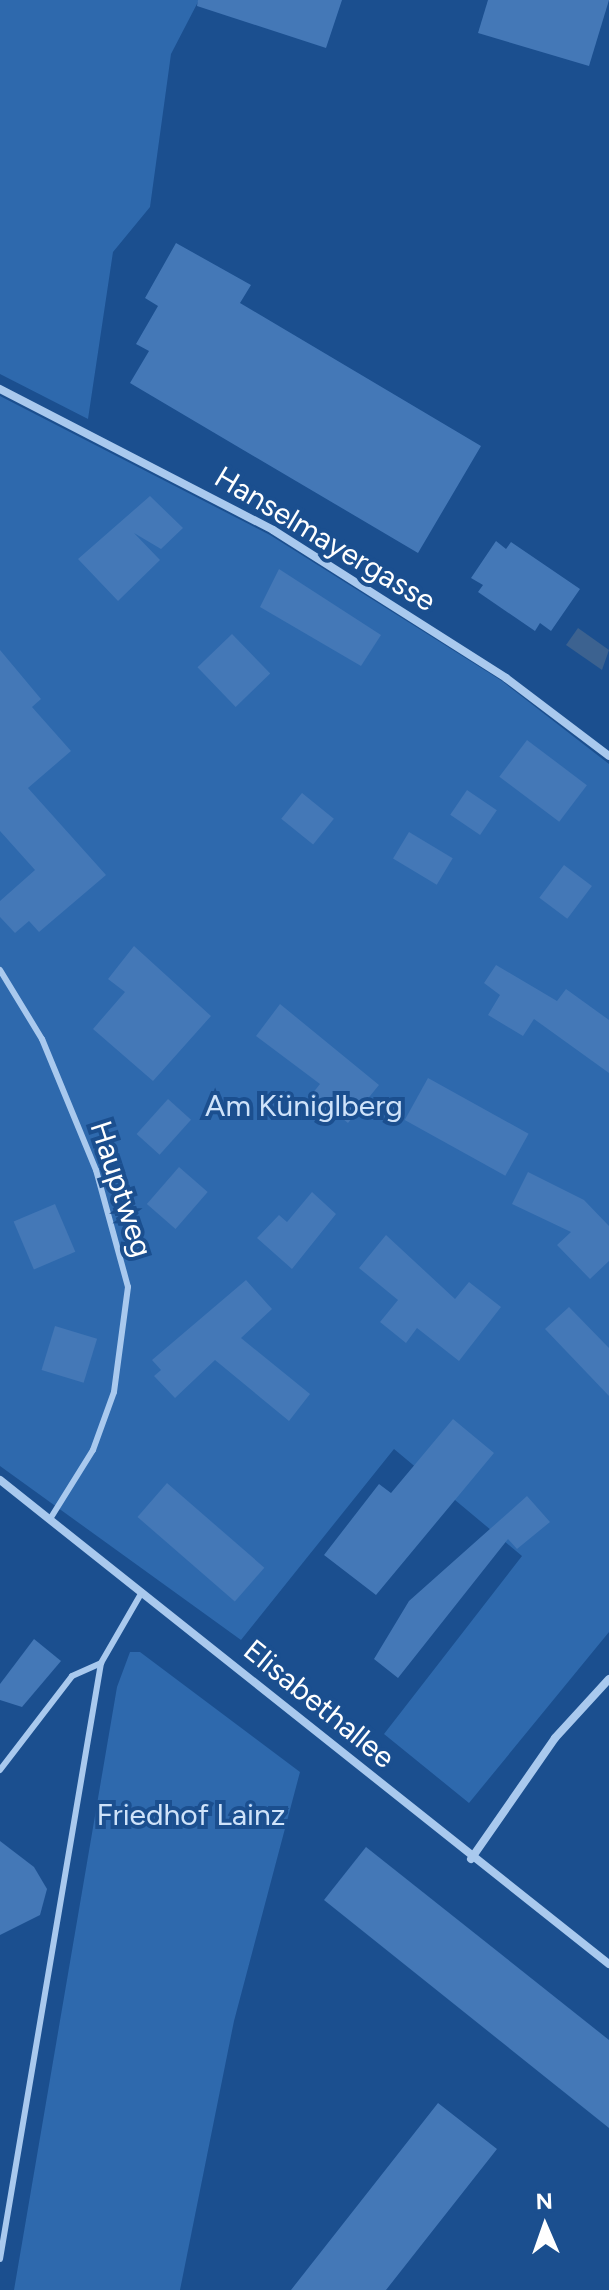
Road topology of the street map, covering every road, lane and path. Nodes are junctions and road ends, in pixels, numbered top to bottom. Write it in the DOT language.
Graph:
graph roads {
  1 [pos="0,389"];
  2 [pos="609,756"];
  3 [pos="0,970"];
  4 [pos="0,1480"];
  5 [pos="50,1519"];
  6 [pos="142,1592"];
  7 [pos="101,1663"];
  8 [pos="609,1679"];
  9 [pos="0,1770"];
  10 [pos="471,1859"];
  11 [pos="609,1964"];
  12 [pos="0,2259"];
  1 -- 2 [label="street, Hanselmayergasse"];
  3 -- 5 [label="lane, Hauptweg"];
  4 -- 5 [label="street, Elisabethallee"];
  5 -- 6 [label="street, Elisabethallee"];
  6 -- 7 [label="lane"];
  6 -- 10 [label="street, Elisabethallee"];
  7 -- 9 [label="lane"];
  7 -- 12 [label="lane"];
  8 -- 10 [label="street"];
  10 -- 11 [label="street, Elisabethallee"];
}
